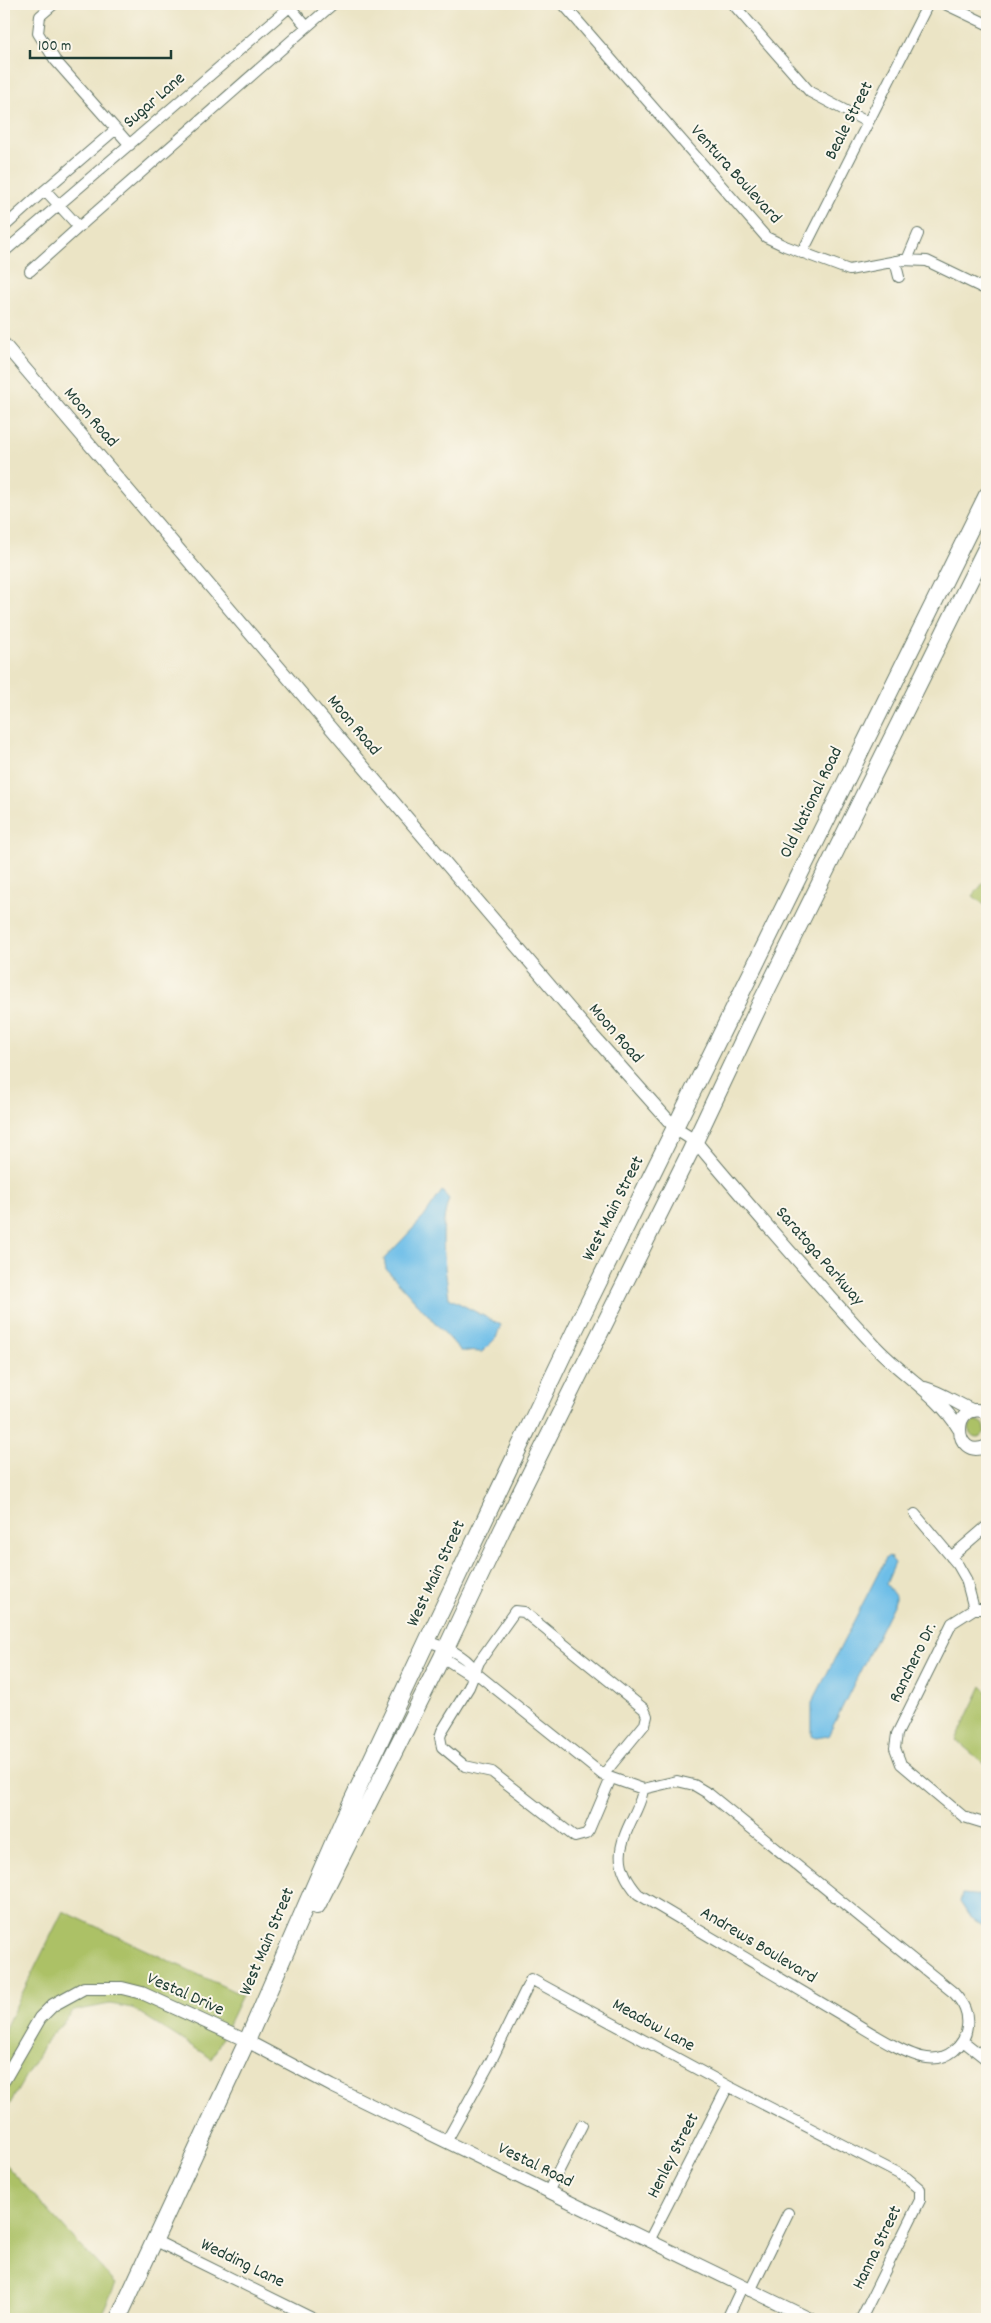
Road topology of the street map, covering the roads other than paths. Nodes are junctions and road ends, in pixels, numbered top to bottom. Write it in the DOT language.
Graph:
graph roads {
  1 [pos="54,4"];
  2 [pos="333,4"];
  3 [pos="563,4"];
  4 [pos="733,4"];
  5 [pos="928,4"];
  6 [pos="945,4"];
  7 [pos="291,5"];
  8 [pos="987,24"];
  9 [pos="307,27"];
  10 [pos="867,122"];
  11 [pos="116,129"];
  12 [pos="130,145"];
  13 [pos="45,190"];
  14 [pos="59,206"];
  15 [pos="4,227"];
  16 [pos="79,227"];
  17 [pos="918,234"];
  18 [pos="4,252"];
  19 [pos="802,253"];
  20 [pos="907,260"];
  21 [pos="895,262"];
  22 [pos="30,271"];
  23 [pos="899,277"];
  24 [pos="987,290"];
  25 [pos="4,344"];
  26 [pos="987,496"];
  27 [pos="987,546"];
  28 [pos="676,1129"];
  29 [pos="695,1141"];
  30 [pos="925,1388"];
  31 [pos="982,1410"];
  32 [pos="959,1429"];
  33 [pos="987,1446"];
  34 [pos="915,1514"];
  35 [pos="987,1526"];
  36 [pos="951,1556"];
  37 [pos="974,1609"];
  38 [pos="987,1609"];
  39 [pos="427,1640"];
  40 [pos="444,1652"];
  41 [pos="476,1673"];
  42 [pos="607,1777"];
  43 [pos="642,1789"];
  44 [pos="987,1824"];
  45 [pos="247,2041"];
  46 [pos="963,2041"];
  47 [pos="987,2060"];
  48 [pos="4,2080"];
  49 [pos="728,2086"];
  50 [pos="582,2125"];
  51 [pos="446,2142"];
  52 [pos="920,2189"];
  53 [pos="548,2192"];
  54 [pos="788,2213"];
  55 [pos="154,2240"];
  56 [pos="649,2241"];
  57 [pos="746,2289"];
  58 [pos="118,2319"];
  59 [pos="314,2319"];
  60 [pos="727,2319"];
  61 [pos="810,2319"];
  62 [pos="861,2319"];
  1 -- 11 [label="street, Sugar Lane"];
  2 -- 9 [label="street"];
  3 -- 19 [label="street, Ventura Boulevard"];
  4 -- 10 [label="street"];
  5 -- 10 [label="street, Beale Street"];
  6 -- 8 [label="street"];
  7 -- 9 [label="street"];
  7 -- 12 [label="street, Sugar Lane"];
  9 -- 16 [label="street"];
  10 -- 19 [label="street, Beale Street"];
  11 -- 12 [label="street, Sugar Lane"];
  11 -- 13 [label="street"];
  12 -- 14 [label="street, Sugar Lane"];
  13 -- 14 [label="street"];
  13 -- 15 [label="street"];
  14 -- 16 [label="street"];
  14 -- 18 [label="street, Sugar Lane"];
  16 -- 22 [label="street"];
  17 -- 20 [label="street"];
  19 -- 21 [label="street, Ventura Boulevard"];
  20 -- 21 [label="street, Ventura Boulevard"];
  20 -- 24 [label="street, Ventura Boulevard"];
  21 -- 23 [label="street"];
  25 -- 28 [label="street, Moon Road"];
  26 -- 28 [label="main road, Old National Road"];
  27 -- 29 [label="main road"];
  28 -- 29 [label="street, Moon Road"];
  28 -- 39 [label="main road, West Main Street"];
  29 -- 30 [label="street, Saratoga Parkway"];
  29 -- 40 [label="main road, West Main Street"];
  30 -- 31 [label="street, Saratoga Parkway"];
  30 -- 32 [label="street, Saratoga Parkway"];
  31 -- 32 [label="street"];
  32 -- 33 [label="street, Saratoga Parkway"];
  34 -- 36 [label="street"];
  35 -- 36 [label="street"];
  36 -- 37 [label="street"];
  37 -- 38 [label="street"];
  37 -- 44 [label="street, Ranchero Dr."];
  39 -- 40 [label="street"];
  39 -- 45 [label="main road, West Main Street"];
  40 -- 41 [label="street"];
  40 -- 45 [label="main road, West Main Street"];
  41 -- 42 [label="street"];
  41 -- 42 [label="street"];
  41 -- 42 [label="street"];
  42 -- 43 [label="street"];
  43 -- 46 [label="street"];
  43 -- 46 [label="street, Andrews Boulevard"];
  45 -- 48 [label="street, Vestal Drive"];
  45 -- 51 [label="street, Vestal Road"];
  45 -- 55 [label="main road, West Main Street"];
  46 -- 47 [label="street"];
  49 -- 51 [label="street, Meadow Lane"];
  49 -- 52 [label="street, Meadow Lane"];
  49 -- 56 [label="street, Henley Street"];
  50 -- 53 [label="street"];
  51 -- 53 [label="street, Vestal Road"];
  52 -- 62 [label="street, Hanna Street"];
  53 -- 56 [label="street, Vestal Road"];
  54 -- 57 [label="street"];
  55 -- 58 [label="main road, West Main Street"];
  55 -- 59 [label="street, Wedding Lane"];
  56 -- 57 [label="street, Vestal Road"];
  57 -- 60 [label="street"];
  57 -- 61 [label="street, Vestal Road"];
}
